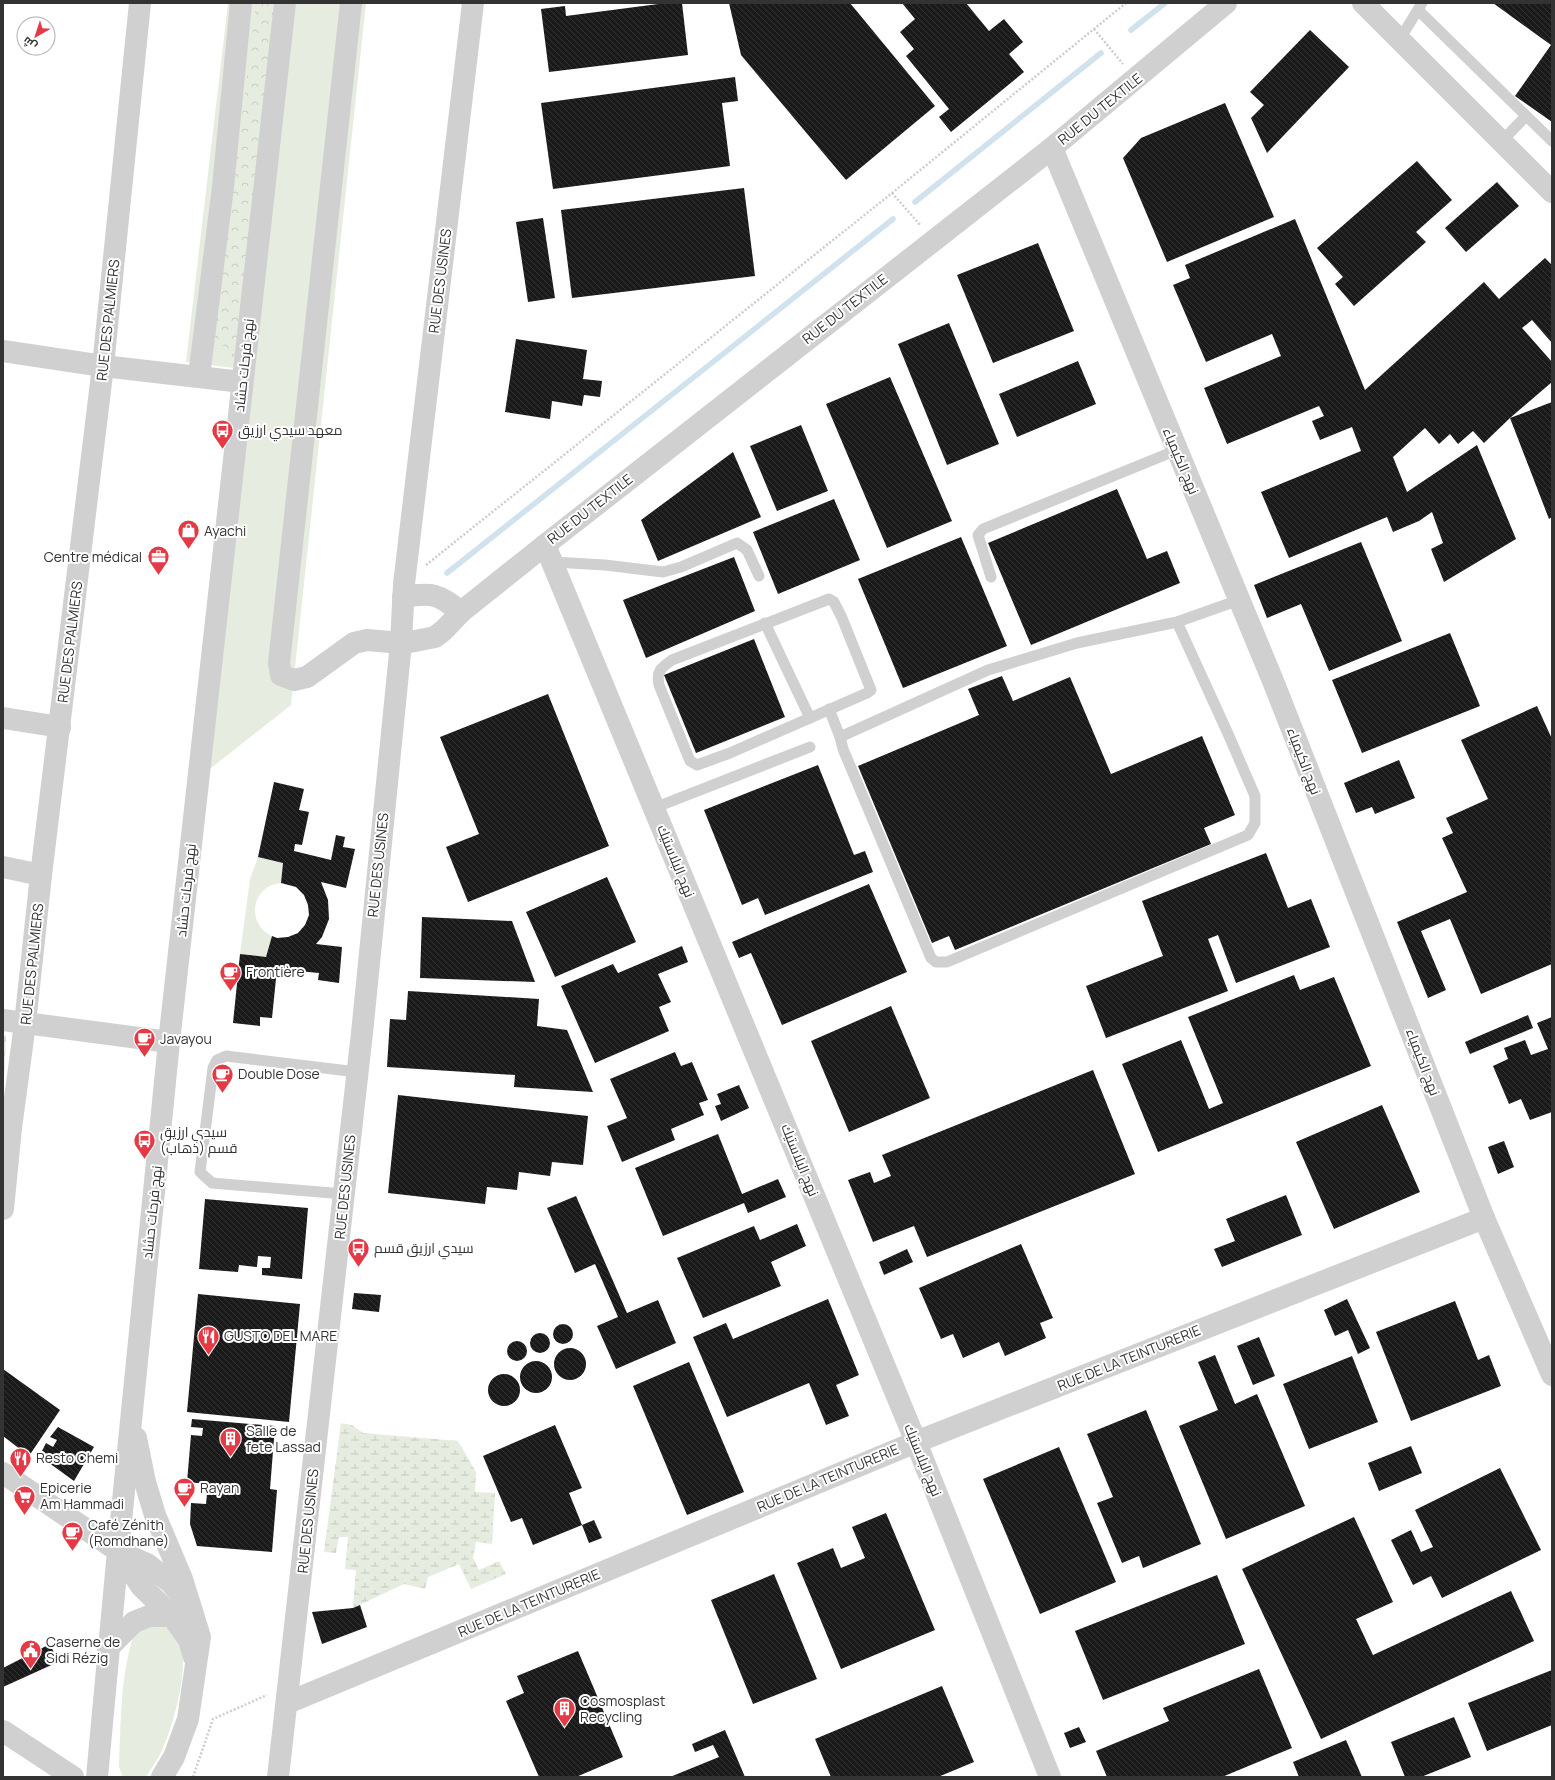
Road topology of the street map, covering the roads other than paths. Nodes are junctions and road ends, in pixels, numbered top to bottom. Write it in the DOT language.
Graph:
graph roads {
  1 [pos="140,3"];
  2 [pos="241,3"];
  3 [pos="285,3"];
  4 [pos="351,3"];
  5 [pos="473,3"];
  6 [pos="1226,3"];
  7 [pos="1363,3"];
  8 [pos="1420,7"];
  9 [pos="1400,39"];
  10 [pos="1526,116"];
  11 [pos="1502,141"];
  12 [pos="1552,141"];
  13 [pos="1052,148"];
  14 [pos="1552,192"];
  15 [pos="3,351"];
  16 [pos="103,366"];
  17 [pos="199,376"];
  18 [pos="242,382"];
  19 [pos="1177,450"];
  20 [pos="549,554"];
  21 [pos="759,576"];
  22 [pos="991,577"];
  23 [pos="403,591"];
  24 [pos="1239,600"];
  25 [pos="461,612"];
  26 [pos="1177,622"];
  27 [pos="765,623"];
  28 [pos="401,643"];
  29 [pos="829,709"];
  30 [pos="3,718"];
  31 [pos="810,718"];
  32 [pos="60,727"];
  33 [pos="840,737"];
  34 [pos="810,747"];
  35 [pos="654,808"];
  36 [pos="3,867"];
  37 [pos="41,875"];
  38 [pos="3,1020"];
  39 [pos="25,1024"];
  40 [pos="169,1042"];
  41 [pos="358,1072"];
  42 [pos="7,1125"];
  43 [pos="344,1194"];
  44 [pos="3,1209"];
  45 [pos="1484,1218"];
  46 [pos="1552,1375"];
  47 [pos="131,1418"];
  48 [pos="916,1442"];
  49 [pos="3,1474"];
  50 [pos="118,1551"];
  51 [pos="191,1606"];
  52 [pos="172,1616"];
  53 [pos="108,1648"];
  54 [pos="196,1664"];
  55 [pos="288,1697"];
  56 [pos="3,1732"];
  57 [pos="73,1777"];
  58 [pos="97,1777"];
  59 [pos="162,1777"];
  60 [pos="278,1777"];
  61 [pos="1050,1777"];
  1 -- 16 [label="street, RUE DES PALMIERS"];
  2 -- 17 [label="street"];
  3 -- 18 [label="street, نهج فرحات حشاد"];
  4 -- 28 [label="street, RUE DU TEXTILE"];
  5 -- 23 [label="street, RUE DES USINES"];
  6 -- 13 [label="street, RUE DU TEXTILE"];
  7 -- 9 [label="street"];
  8 -- 9 [label="lane"];
  8 -- 10 [label="lane"];
  9 -- 11 [label="street"];
  10 -- 11 [label="lane"];
  10 -- 12 [label="lane"];
  11 -- 14 [label="street"];
  13 -- 19 [label="street, نهج الكيمياء"];
  13 -- 20 [label="street, RUE DU TEXTILE"];
  15 -- 16 [label="street"];
  16 -- 17 [label="street"];
  16 -- 32 [label="street, RUE DES PALMIERS"];
  17 -- 18 [label="street"];
  18 -- 40 [label="street, نهج فرحات حشاد"];
  19 -- 22 [label="lane"];
  19 -- 24 [label="street, نهج الكيمياء"];
  20 -- 21 [label="lane"];
  20 -- 25 [label="street, RUE DU TEXTILE"];
  20 -- 35 [label="street, نهج البلاستيك"];
  23 -- 25 [label="street"];
  23 -- 28 [label="street, RUE DES USINES"];
  24 -- 26 [label="lane"];
  24 -- 45 [label="street, نهج الكيمياء"];
  25 -- 28 [label="street, RUE DU TEXTILE"];
  26 -- 33 [label="lane"];
  26 -- 33 [label="lane"];
  27 -- 29 [label="lane"];
  27 -- 31 [label="lane"];
  27 -- 31 [label="lane"];
  28 -- 41 [label="street, RUE DES USINES"];
  29 -- 31 [label="lane"];
  29 -- 33 [label="lane"];
  30 -- 32 [label="street"];
  32 -- 37 [label="street, RUE DES PALMIERS"];
  34 -- 35 [label="lane"];
  35 -- 48 [label="street, نهج البلاستيك"];
  36 -- 37 [label="street"];
  37 -- 39 [label="street, RUE DES PALMIERS"];
  38 -- 39 [label="street"];
  39 -- 40 [label="street"];
  39 -- 42 [label="street, RUE DES PALMIERS"];
  40 -- 47 [label="street, نهج فرحات حشاد"];
  41 -- 43 [label="street, RUE DES USINES"];
  41 -- 43 [label="lane"];
  42 -- 44 [label="street, RUE DES PALMIERS"];
  43 -- 55 [label="street, RUE DES USINES"];
  45 -- 46 [label="street, نهج الكيمياء"];
  45 -- 48 [label="street, RUE DE LA TEINTURERIE"];
  47 -- 50 [label="street, نهج فرحات حشاد"];
  47 -- 51 [label="street"];
  48 -- 55 [label="street, RUE DE LA TEINTURERIE"];
  48 -- 61 [label="street, نهج البلاستيك"];
  49 -- 50 [label="street"];
  50 -- 51 [label="street"];
  50 -- 52 [label="street"];
  50 -- 53 [label="street, نهج فرحات حشاد"];
  51 -- 54 [label="street"];
  52 -- 53 [label="street"];
  52 -- 54 [label="street"];
  53 -- 58 [label="street, نهج فرحات حشاد"];
  54 -- 59 [label="street"];
  55 -- 60 [label="street, RUE DES USINES"];
  56 -- 57 [label="street"];
}
